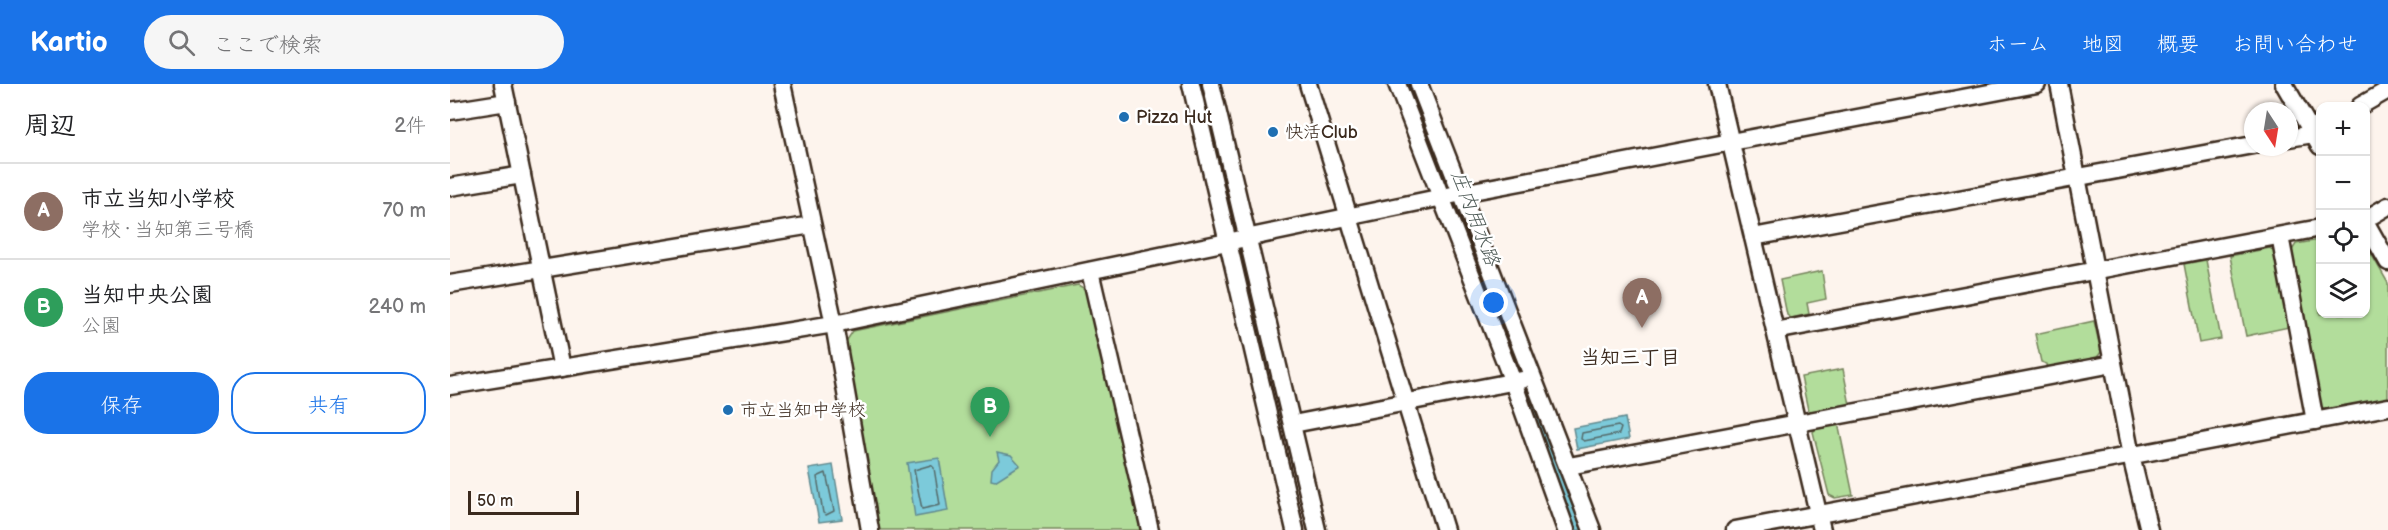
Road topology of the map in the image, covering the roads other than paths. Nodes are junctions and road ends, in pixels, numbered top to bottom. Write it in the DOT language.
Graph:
graph roads {
  1 [pos="503,84"];
  2 [pos="782,84"];
  3 [pos="1191,84"];
  4 [pos="1211,84"];
  5 [pos="1308,84"];
  6 [pos="1397,84"];
  7 [pos="1437,84"];
  8 [pos="1717,84"];
  9 [pos="2037,84"];
  10 [pos="2059,84"];
  11 [pos="2284,84"];
  12 [pos="1420,86"];
  13 [pos="2388,90"];
  14 [pos="507,102"];
  15 [pos="2367,102"];
  16 [pos="450,111"];
  17 [pos="2316,134"];
  18 [pos="2316,137"];
  19 [pos="2298,138"];
  20 [pos="1730,142"];
  21 [pos="2244,147"];
  22 [pos="522,175"];
  23 [pos="2077,176"];
  24 [pos="450,187"];
  25 [pos="1452,195"];
  26 [pos="2388,206"];
  27 [pos="1350,216"];
  28 [pos="2370,218"];
  29 [pos="812,225"];
  30 [pos="2370,228"];
  31 [pos="2316,229"];
  32 [pos="2280,236"];
  33 [pos="1753,237"];
  34 [pos="1249,238"];
  35 [pos="1228,242"];
  36 [pos="2388,262"];
  37 [pos="542,270"];
  38 [pos="1090,271"];
  39 [pos="2095,272"];
  40 [pos="450,284"];
  41 [pos="834,324"];
  42 [pos="1775,331"];
  43 [pos="2113,364"];
  44 [pos="562,368"];
  45 [pos="1523,380"];
  46 [pos="450,386"];
  47 [pos="1408,402"];
  48 [pos="2388,407"];
  49 [pos="2315,422"];
  50 [pos="1797,423"];
  51 [pos="1293,424"];
  52 [pos="2131,456"];
  53 [pos="1569,466"];
  54 [pos="1820,522"];
  55 [pos="870,530"];
  56 [pos="1150,530"];
  57 [pos="1295,530"];
  58 [pos="1317,530"];
  59 [pos="1445,530"];
  60 [pos="1566,530"];
  61 [pos="1592,530"];
  62 [pos="1735,530"];
  63 [pos="2149,530"];
  1 -- 14 [label="street"];
  2 -- 29 [label="street"];
  3 -- 35 [label="street"];
  4 -- 34 [label="street"];
  5 -- 27 [label="street"];
  6 -- 25 [label="street"];
  7 -- 12 [label="street"];
  8 -- 20 [label="street"];
  9 -- 20 [label="street"];
  10 -- 23 [label="street"];
  11 -- 17 [label="street"];
  12 -- 25 [label="street"];
  13 -- 15 [label="street"];
  14 -- 16 [label="street"];
  14 -- 22 [label="street"];
  18 -- 19 [label="street"];
  20 -- 25 [label="street"];
  20 -- 33 [label="street"];
  21 -- 23 [label="street"];
  22 -- 24 [label="street"];
  22 -- 37 [label="street"];
  23 -- 33 [label="street"];
  23 -- 39 [label="street"];
  25 -- 27 [label="street"];
  25 -- 45 [label="street"];
  26 -- 28 [label="street"];
  27 -- 34 [label="street"];
  27 -- 47 [label="street"];
  29 -- 37 [label="street"];
  29 -- 41 [label="street"];
  30 -- 36 [label="street"];
  31 -- 32 [label="street"];
  32 -- 39 [label="street"];
  32 -- 49 [label="street"];
  33 -- 42 [label="street"];
  34 -- 35 [label="street"];
  34 -- 51 [label="street"];
  35 -- 38 [label="street"];
  35 -- 57 [label="street"];
  37 -- 40 [label="street"];
  37 -- 44 [label="street"];
  38 -- 41 [label="street"];
  38 -- 56 [label="street"];
  39 -- 42 [label="street"];
  39 -- 43 [label="street"];
  41 -- 44 [label="street"];
  41 -- 55 [label="street"];
  42 -- 50 [label="street"];
  43 -- 50 [label="street"];
  43 -- 52 [label="street"];
  44 -- 46 [label="street"];
  45 -- 47 [label="street"];
  45 -- 53 [label="street"];
  45 -- 60 [label="street"];
  47 -- 51 [label="street"];
  47 -- 59 [label="street"];
  48 -- 49 [label="street"];
  49 -- 52 [label="street"];
  50 -- 53 [label="street"];
  50 -- 54 [label="street"];
  51 -- 58 [label="street"];
  52 -- 54 [label="street"];
  52 -- 63 [label="street"];
  53 -- 61 [label="street"];
  54 -- 62 [label="street"];
}
